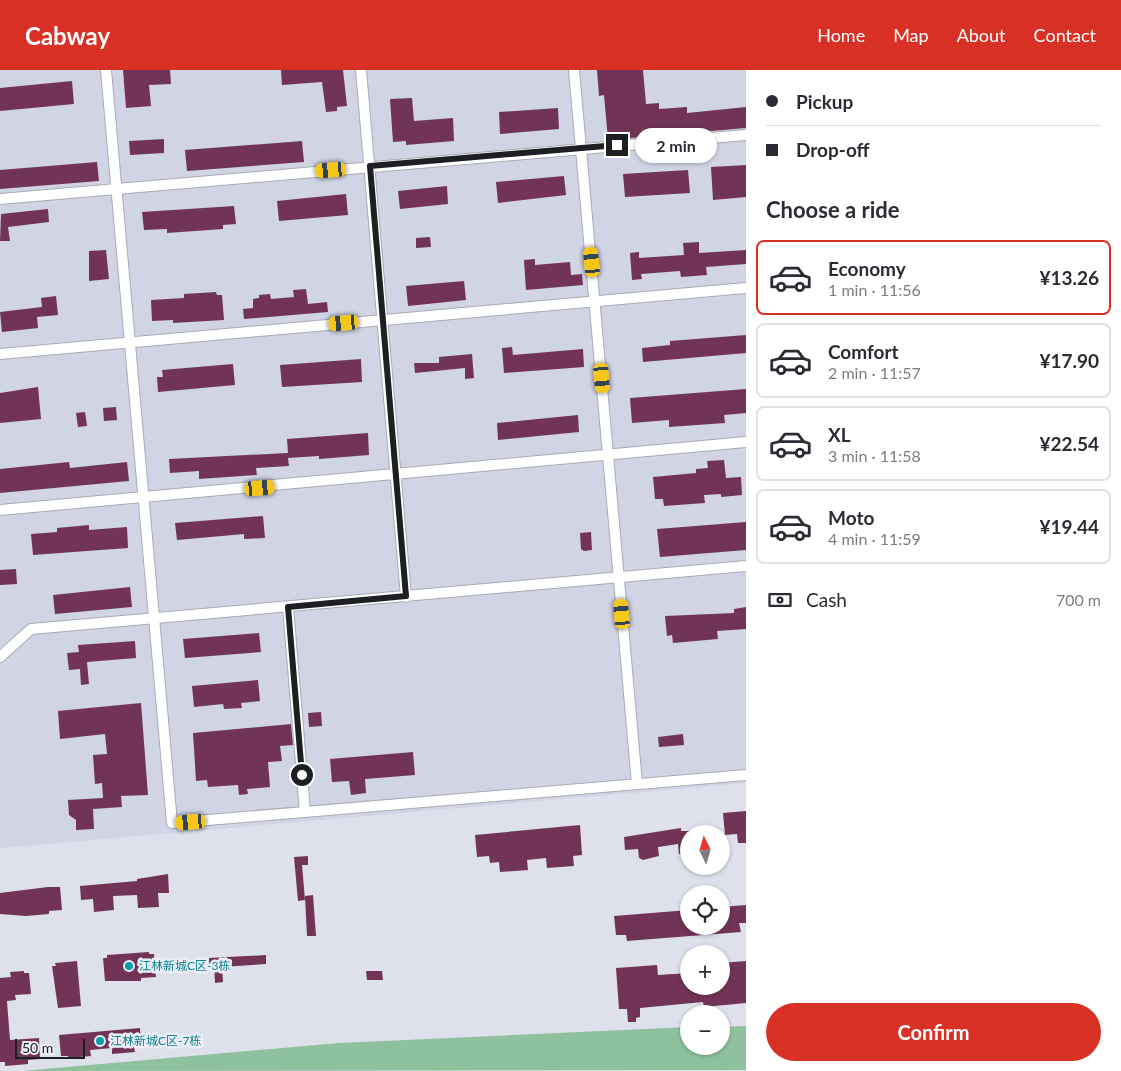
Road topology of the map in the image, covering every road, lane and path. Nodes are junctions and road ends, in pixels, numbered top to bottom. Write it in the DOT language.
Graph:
graph roads {
  1 [pos="106,70"];
  2 [pos="361,70"];
  3 [pos="574,70"];
  4 [pos="746,135"];
  5 [pos="580,148"];
  6 [pos="370,166"];
  7 [pos="117,190"];
  8 [pos="0,199"];
  9 [pos="746,288"];
  10 [pos="595,301"];
  11 [pos="383,320"];
  12 [pos="130,342"];
  13 [pos="0,354"];
  14 [pos="746,442"];
  15 [pos="609,455"];
  16 [pos="397,475"];
  17 [pos="143,498"];
  18 [pos="0,510"];
  19 [pos="746,566"];
  20 [pos="619,576"];
  21 [pos="406,596"];
  22 [pos="288,607"];
  23 [pos="154,619"];
  24 [pos="0,658"];
  25 [pos="746,775"];
  26 [pos="637,784"];
  27 [pos="305,812"];
  1 -- 7 [label="street"];
  2 -- 6 [label="street"];
  3 -- 5 [label="street"];
  4 -- 5 [label="street"];
  5 -- 6 [label="street"];
  5 -- 10 [label="street"];
  6 -- 7 [label="street"];
  6 -- 11 [label="street"];
  7 -- 8 [label="street"];
  7 -- 12 [label="street"];
  9 -- 10 [label="street"];
  10 -- 11 [label="street"];
  10 -- 15 [label="street"];
  11 -- 12 [label="street"];
  11 -- 16 [label="street"];
  12 -- 13 [label="street"];
  12 -- 17 [label="street"];
  14 -- 15 [label="street"];
  15 -- 16 [label="street"];
  15 -- 20 [label="street"];
  16 -- 17 [label="street"];
  16 -- 21 [label="street"];
  17 -- 18 [label="street"];
  17 -- 23 [label="street"];
  19 -- 20 [label="street"];
  20 -- 21 [label="street"];
  20 -- 26 [label="street"];
  21 -- 22 [label="street"];
  22 -- 23 [label="street"];
  22 -- 27 [label="street"];
  23 -- 24 [label="street"];
  23 -- 27 [label="street"];
  25 -- 26 [label="street"];
  26 -- 27 [label="street"];
}
